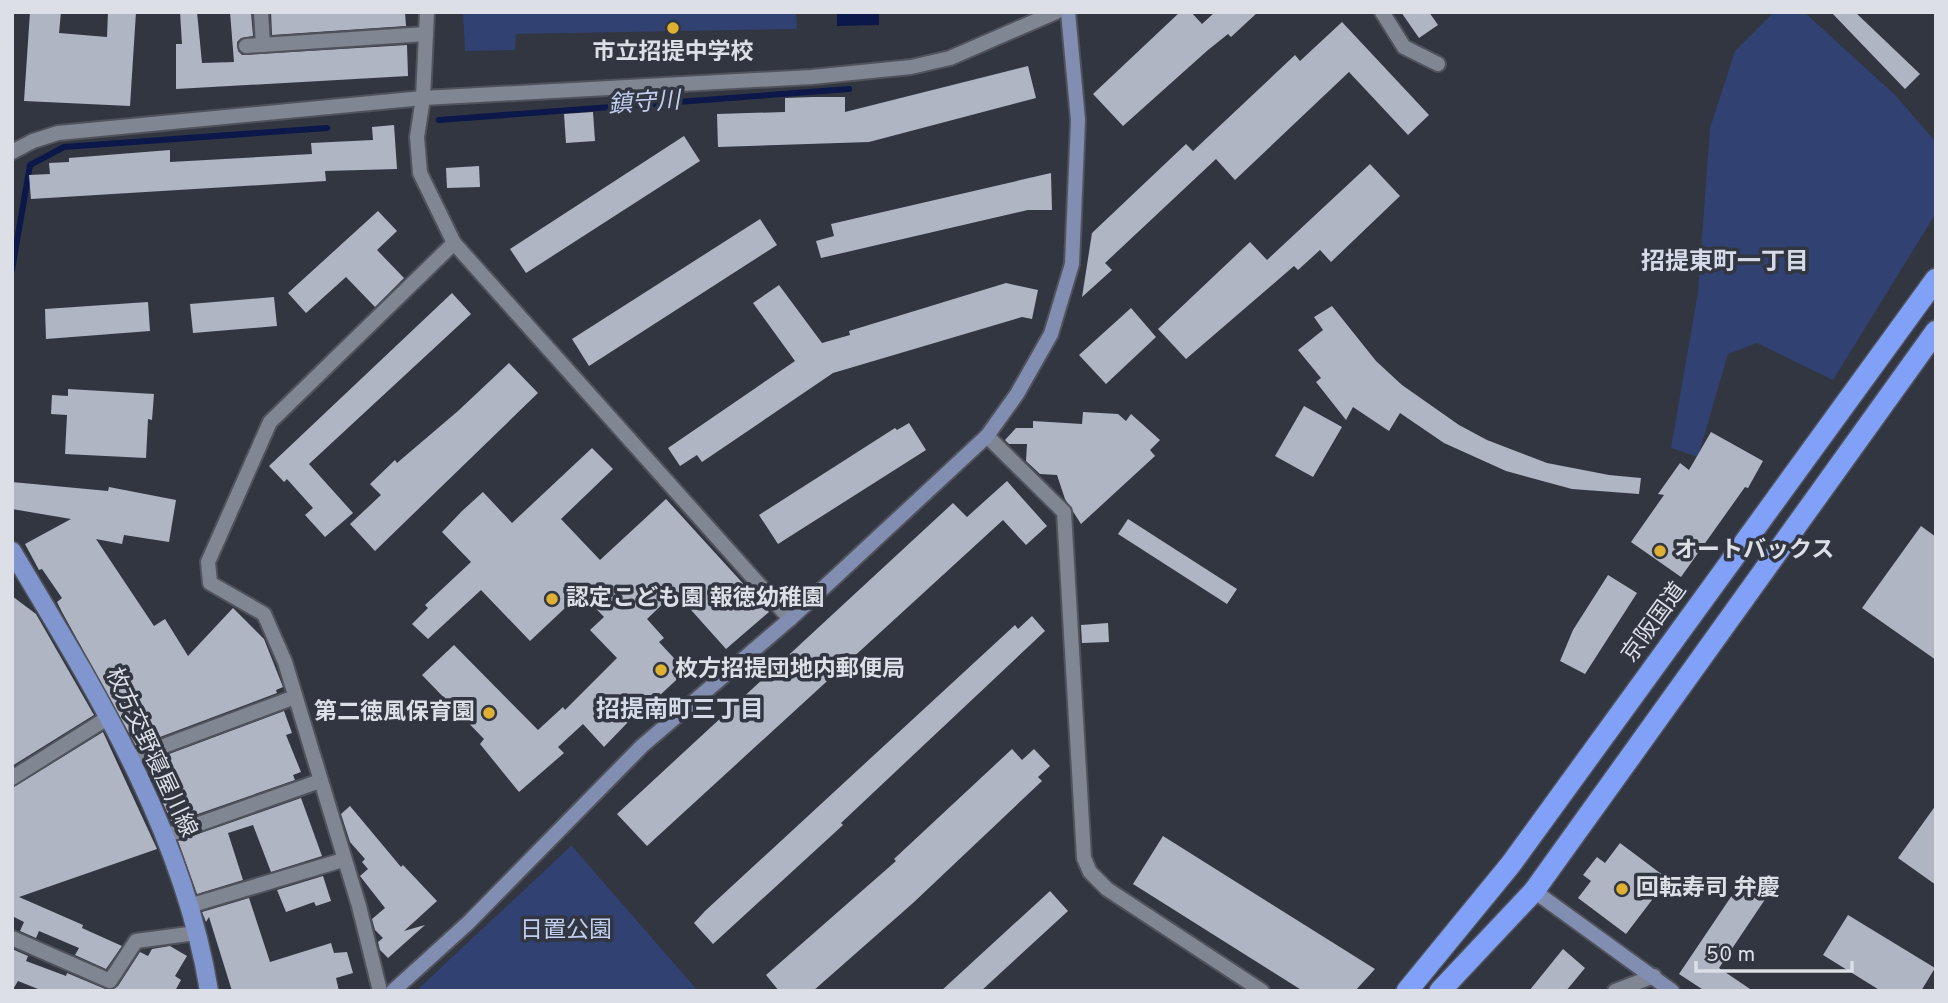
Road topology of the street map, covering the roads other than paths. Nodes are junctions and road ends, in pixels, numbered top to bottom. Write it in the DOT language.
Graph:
graph roads {
  1 [pos="261,12"];
  2 [pos="427,12"];
  3 [pos="1056,12"];
  4 [pos="1068,12"];
  5 [pos="1381,12"];
  6 [pos="426,34"];
  7 [pos="263,45"];
  8 [pos="246,46"];
  9 [pos="1438,64"];
  10 [pos="424,98"];
  11 [pos="12,152"];
  12 [pos="454,243"];
  13 [pos="1936,279"];
  14 [pos="1936,331"];
  15 [pos="987,436"];
  16 [pos="12,551"];
  17 [pos="19,572"];
  18 [pos="790,619"];
  19 [pos="295,698"];
  20 [pos="109,717"];
  21 [pos="129,759"];
  22 [pos="12,778"];
  23 [pos="320,781"];
  24 [pos="165,836"];
  25 [pos="344,860"];
  26 [pos="1534,891"];
  27 [pos="189,906"];
  28 [pos="196,933"];
  29 [pos="12,938"];
  30 [pos="1654,976"];
  31 [pos="209,991"];
  32 [pos="380,991"];
  33 [pos="393,991"];
  34 [pos="1262,991"];
  35 [pos="1407,991"];
  36 [pos="1440,991"];
  37 [pos="1615,991"];
  38 [pos="1672,991"];
  1 -- 7 [label="street"];
  2 -- 6 [label="street"];
  3 -- 10 [label="street"];
  4 -- 15 [label="street"];
  5 -- 9 [label="street"];
  6 -- 7 [label="street"];
  6 -- 10 [label="street"];
  7 -- 8 [label="street"];
  10 -- 11 [label="street"];
  10 -- 12 [label="street"];
  12 -- 18 [label="street"];
  12 -- 19 [label="street"];
  13 -- 35 [label="highway, 京阪国道"];
  14 -- 26 [label="highway"];
  15 -- 18 [label="street"];
  15 -- 34 [label="street"];
  16 -- 17 [label="main road, 枚方交野寝屋川線"];
  17 -- 20 [label="main road, 枚方交野寝屋川線"];
  18 -- 33 [label="street"];
  19 -- 21 [label="street"];
  19 -- 23 [label="street"];
  20 -- 21 [label="main road, 枚方交野寝屋川線"];
  20 -- 22 [label="street"];
  21 -- 24 [label="main road, 枚方交野寝屋川線"];
  23 -- 24 [label="street"];
  23 -- 25 [label="street"];
  24 -- 27 [label="main road, 枚方交野寝屋川線"];
  25 -- 27 [label="street"];
  25 -- 32 [label="street"];
  26 -- 30 [label="street"];
  26 -- 36 [label="highway"];
  27 -- 28 [label="main road, 枚方交野寝屋川線"];
  28 -- 29 [label="street"];
  28 -- 31 [label="main road, 枚方交野寝屋川線"];
  30 -- 37 [label="street"];
  30 -- 38 [label="street"];
}
